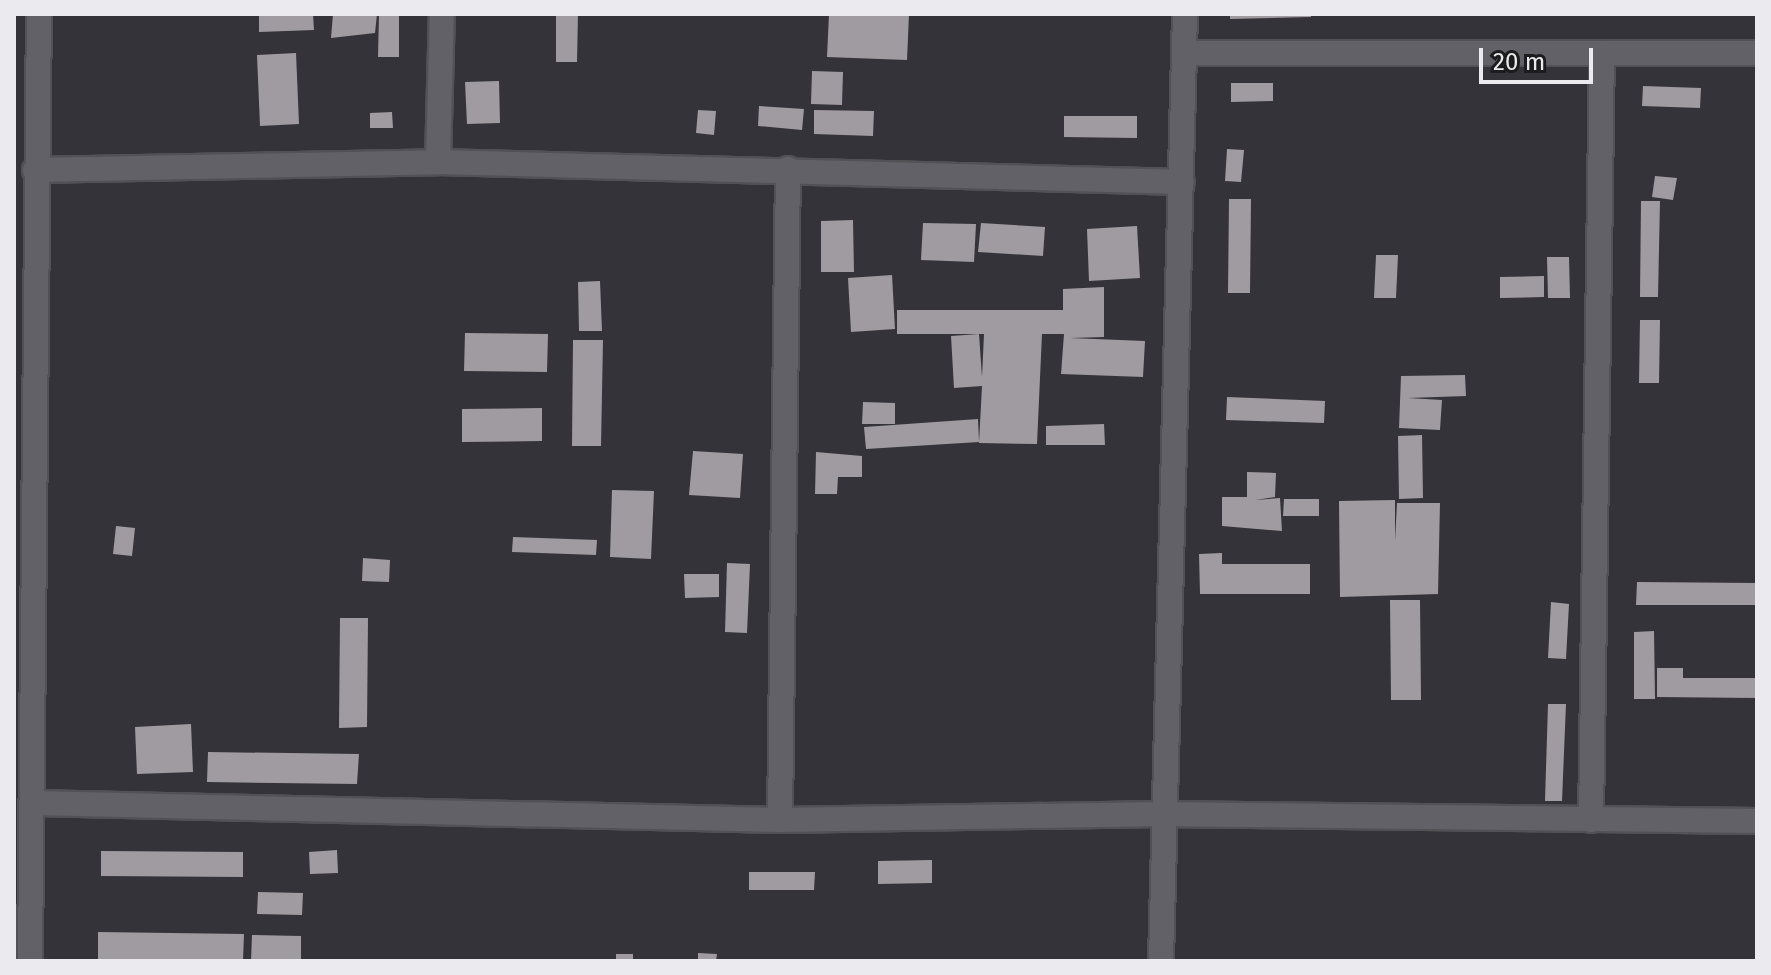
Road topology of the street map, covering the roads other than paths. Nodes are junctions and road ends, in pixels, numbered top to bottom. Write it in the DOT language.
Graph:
graph roads {
  1 [pos="39,14"];
  2 [pos="442,14"];
  3 [pos="1185,14"];
  4 [pos="1184,53"];
  5 [pos="1757,53"];
  6 [pos="1602,55"];
  7 [pos="438,162"];
  8 [pos="788,169"];
  9 [pos="35,170"];
  10 [pos="1182,182"];
  11 [pos="35,803"];
  12 [pos="1160,814"];
  13 [pos="780,820"];
  14 [pos="1591,820"];
  15 [pos="1757,821"];
  16 [pos="30,961"];
  17 [pos="1161,961"];
  1 -- 9 [label="street"];
  2 -- 7 [label="street"];
  3 -- 4 [label="street"];
  4 -- 6 [label="street"];
  4 -- 10 [label="street"];
  5 -- 6 [label="street"];
  6 -- 14 [label="street"];
  7 -- 8 [label="street"];
  7 -- 9 [label="street"];
  8 -- 10 [label="street"];
  8 -- 13 [label="street"];
  9 -- 11 [label="street"];
  10 -- 12 [label="street"];
  11 -- 13 [label="street"];
  11 -- 16 [label="street"];
  12 -- 13 [label="street"];
  12 -- 14 [label="street"];
  12 -- 17 [label="street"];
  14 -- 15 [label="street"];
}
